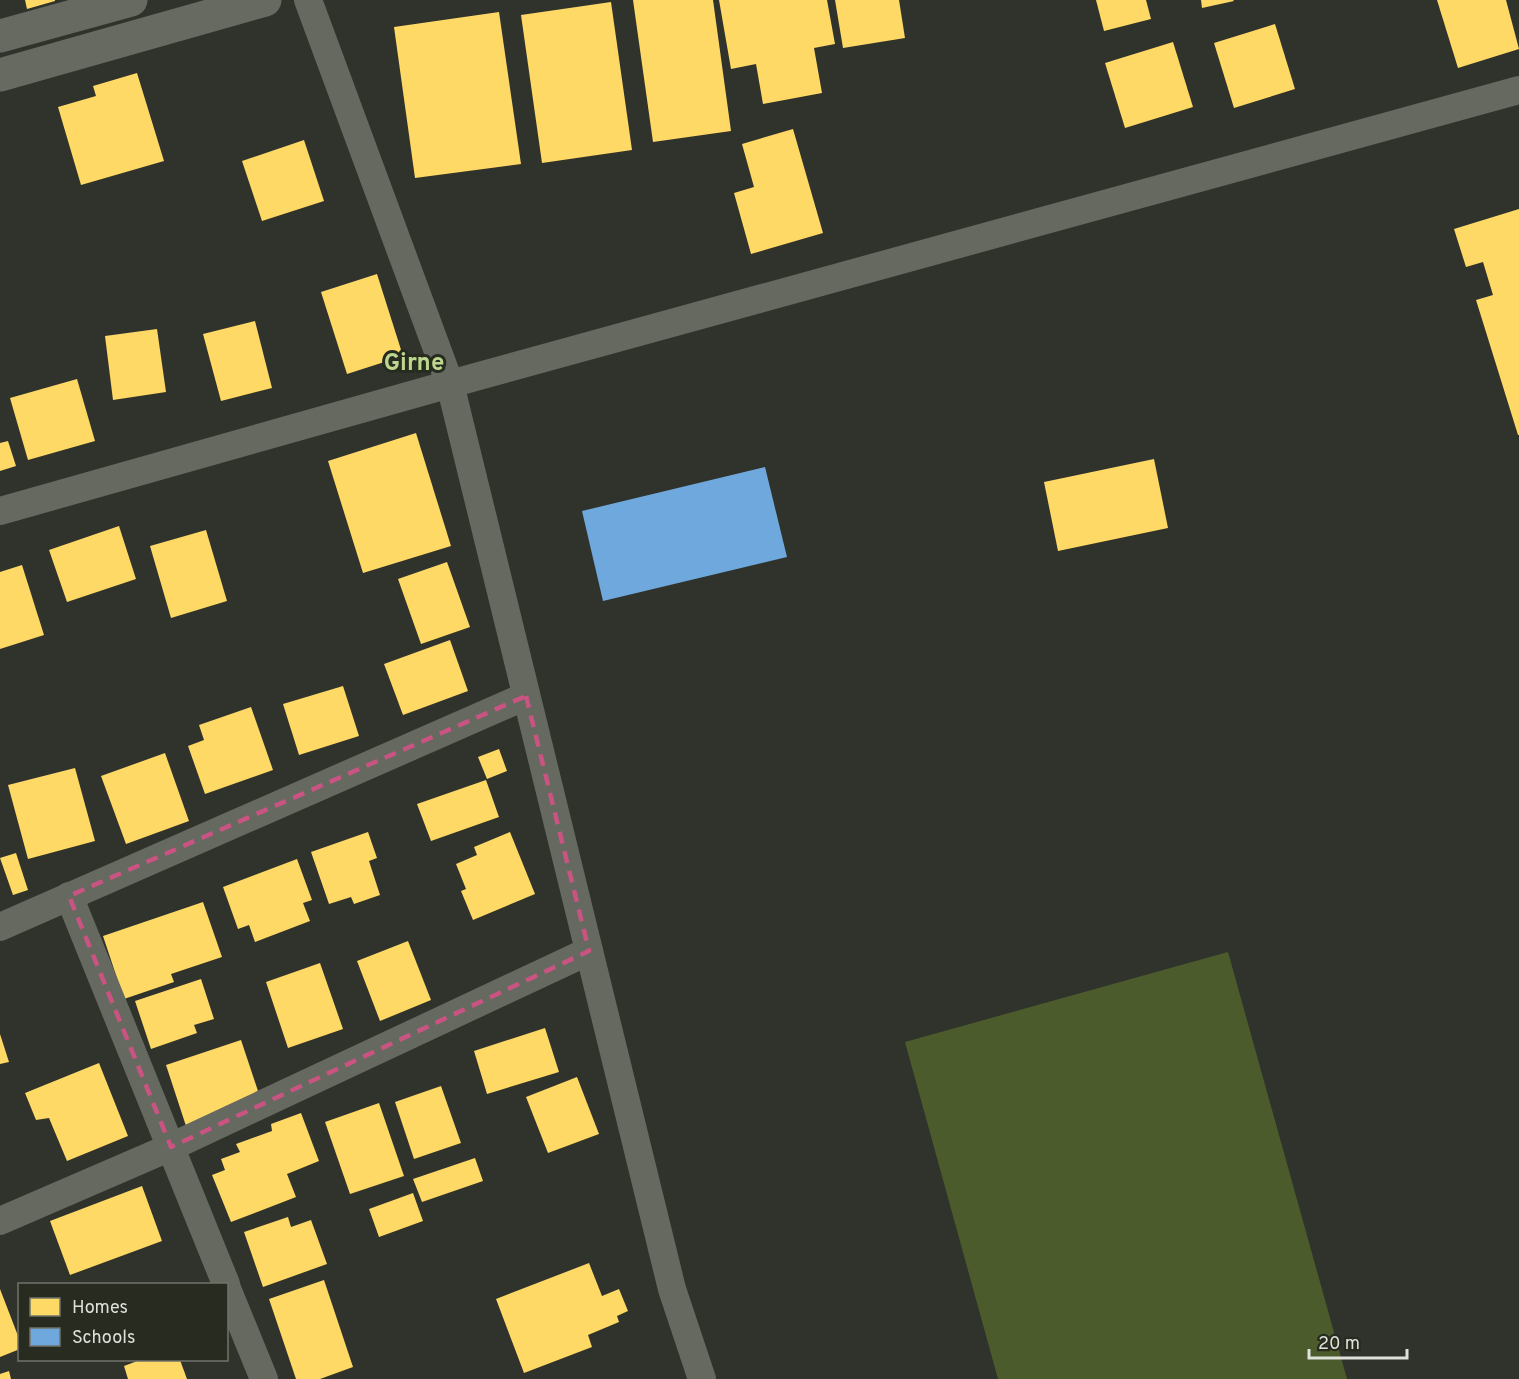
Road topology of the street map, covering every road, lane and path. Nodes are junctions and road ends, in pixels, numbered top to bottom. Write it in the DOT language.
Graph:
graph roads {
  1 [pos="132,0"];
  2 [pos="265,0"];
  3 [pos="308,0"];
  4 [pos="0,36"];
  5 [pos="0,75"];
  6 [pos="1519,90"];
  7 [pos="450,384"];
  8 [pos="0,511"];
  9 [pos="526,696"];
  10 [pos="69,896"];
  11 [pos="0,927"];
  12 [pos="589,951"];
  13 [pos="171,1147"];
  14 [pos="0,1221"];
  15 [pos="225,1283"];
  16 [pos="228,1290"];
  17 [pos="264,1379"];
  18 [pos="702,1379"];
  1 -- 4 [label="street"];
  2 -- 5 [label="street"];
  3 -- 7 [label="street"];
  6 -- 7 [label="street"];
  7 -- 8 [label="street"];
  7 -- 9 [label="street"];
  9 -- 10 [label="street"];
  9 -- 12 [label="street"];
  10 -- 11 [label="street"];
  10 -- 13 [label="street"];
  12 -- 13 [label="street"];
  12 -- 18 [label="street"];
  13 -- 14 [label="street"];
  13 -- 15 [label="street"];
  16 -- 17 [label="street"];
}
